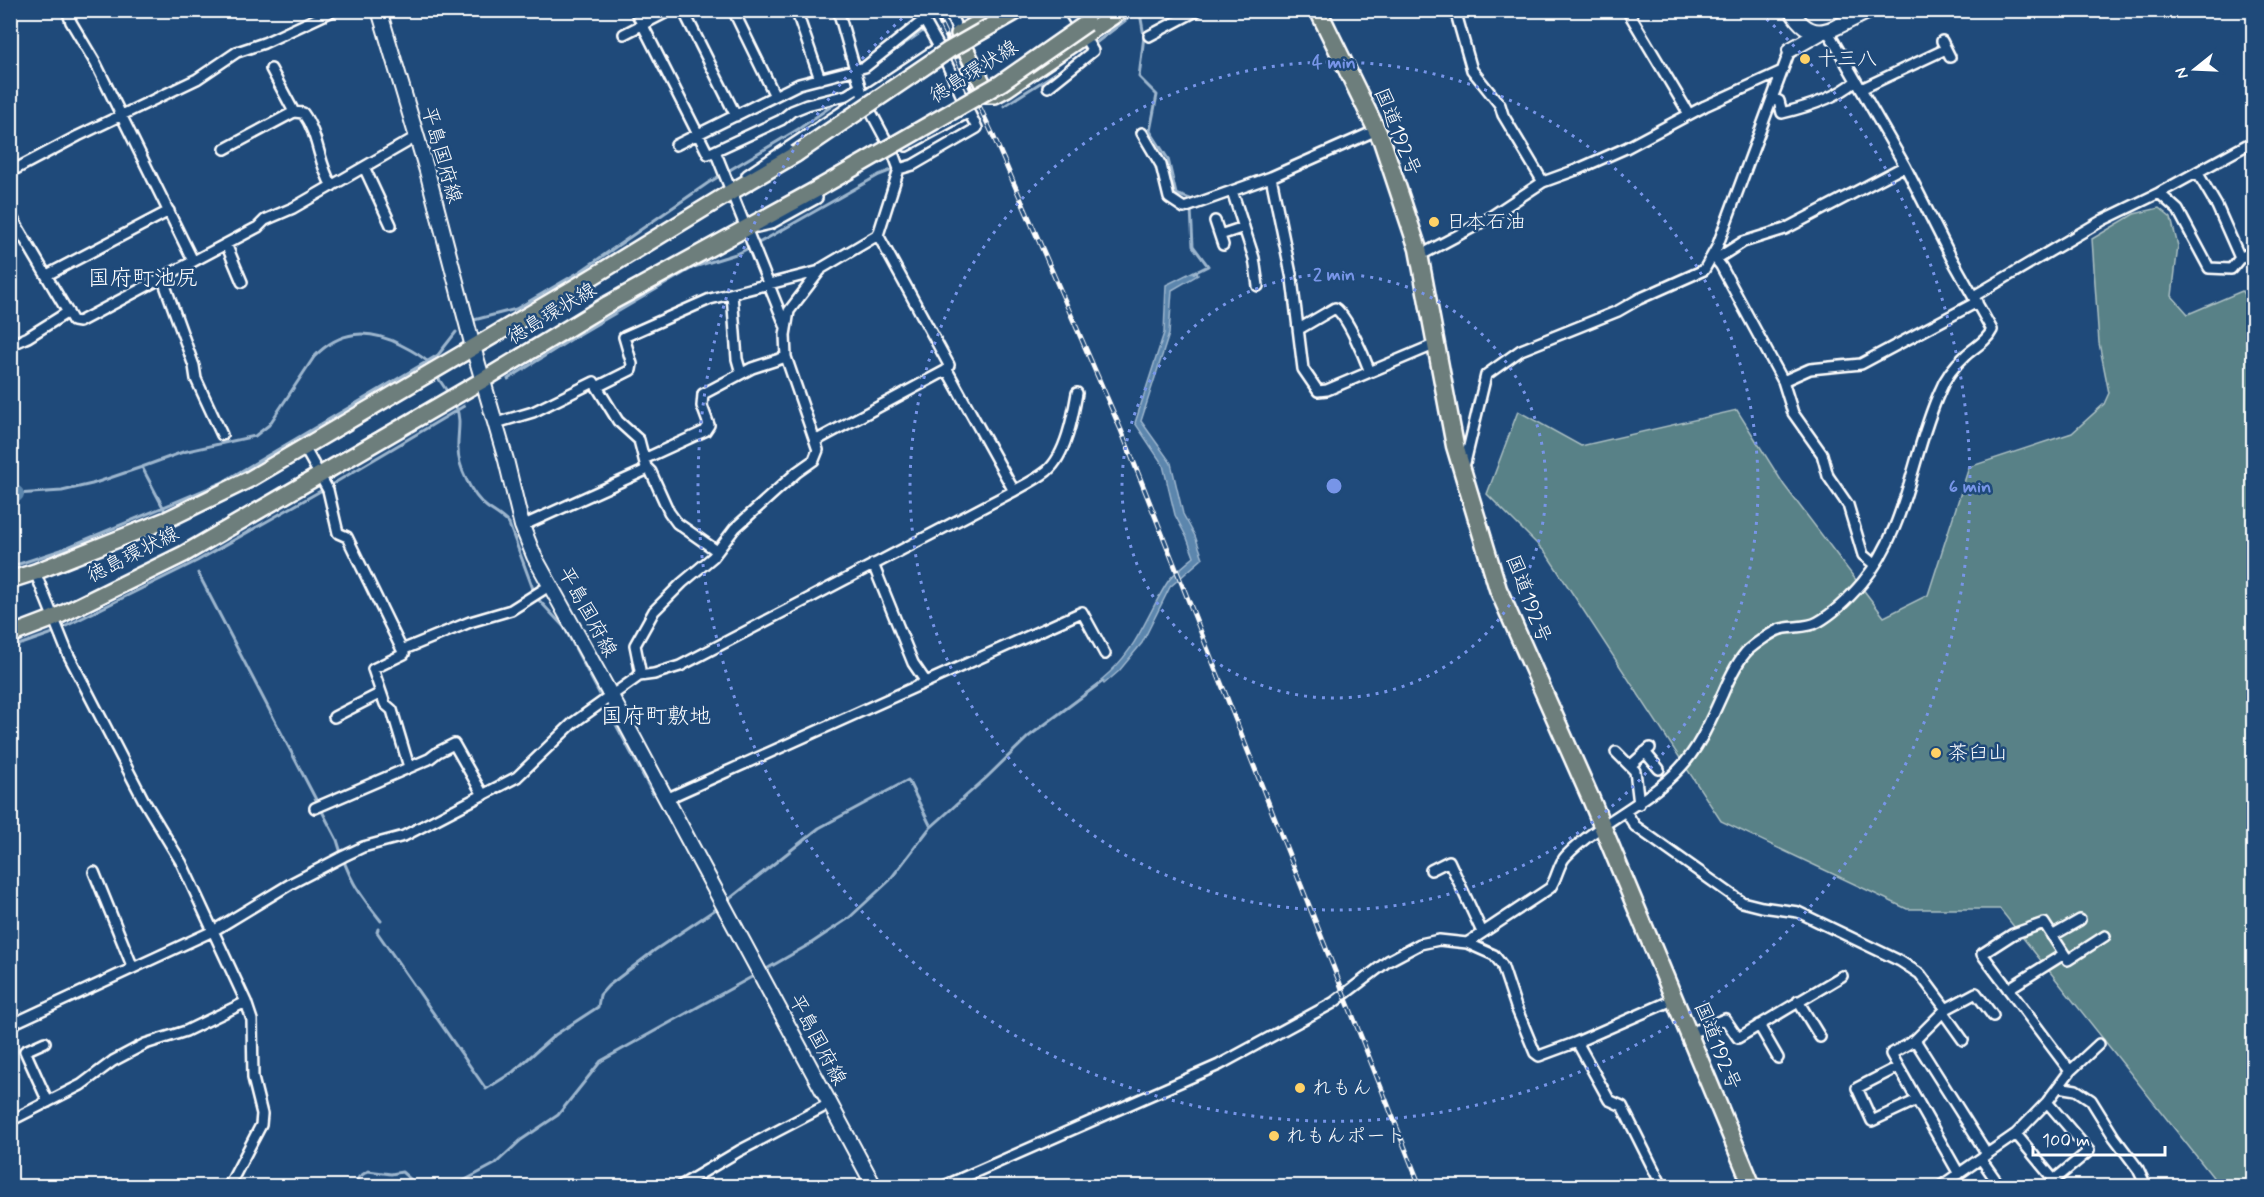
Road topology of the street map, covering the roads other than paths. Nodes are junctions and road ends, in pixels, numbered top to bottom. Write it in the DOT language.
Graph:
graph roads {
  1 [pos="67,10"];
  2 [pos="335,10"];
  3 [pos="379,10"];
  4 [pos="635,10"];
  5 [pos="671,10"];
  6 [pos="684,10"];
  7 [pos="733,10"];
  8 [pos="796,10"];
  9 [pos="838,10"];
  10 [pos="949,10"];
  11 [pos="1001,10"];
  12 [pos="1019,10"];
  13 [pos="1068,10"];
  14 [pos="1105,10"];
  15 [pos="1122,10"];
  16 [pos="1198,10"];
  17 [pos="1318,10"];
  18 [pos="1455,10"];
  19 [pos="1627,10"];
  20 [pos="1791,10"];
  21 [pos="1872,10"];
  22 [pos="1798,23"];
  23 [pos="642,25"];
  24 [pos="1824,32"];
  25 [pos="624,34"];
  26 [pos="959,34"];
  27 [pos="1149,36"];
  28 [pos="1088,38"];
  29 [pos="939,47"];
  30 [pos="1946,49"];
  31 [pos="1790,50"];
  32 [pos="271,69"];
  33 [pos="855,70"];
  34 [pos="1782,70"];
  35 [pos="820,79"];
  36 [pos="1859,85"];
  37 [pos="860,87"];
  38 [pos="1048,87"];
  39 [pos="775,96"];
  40 [pos="863,97"];
  41 [pos="1772,98"];
  42 [pos="294,112"];
  43 [pos="969,112"];
  44 [pos="1689,114"];
  45 [pos="122,116"];
  46 [pos="736,116"];
  47 [pos="1377,130"];
  48 [pos="1142,133"];
  49 [pos="697,135"];
  50 [pos="416,137"];
  51 [pos="2253,141"];
  52 [pos="676,145"];
  53 [pos="225,148"];
  54 [pos="715,152"];
  55 [pos="893,153"];
  56 [pos="1905,165"];
  57 [pos="364,167"];
  58 [pos="899,169"];
  59 [pos="10,172"];
  60 [pos="2197,172"];
  61 [pos="1271,177"];
  62 [pos="1543,182"];
  63 [pos="332,186"];
  64 [pos="730,192"];
  65 [pos="1232,192"];
  66 [pos="2159,193"];
  67 [pos="169,211"];
  68 [pos="10,214"];
  69 [pos="1215,221"];
  70 [pos="391,225"];
  71 [pos="1244,227"];
  72 [pos="14,229"];
  73 [pos="878,235"];
  74 [pos="751,239"];
  75 [pos="226,244"];
  76 [pos="2253,251"];
  77 [pos="1419,256"];
  78 [pos="1713,256"];
  79 [pos="2240,258"];
  80 [pos="193,261"];
  81 [pos="820,271"];
  82 [pos="48,275"];
  83 [pos="162,277"];
  84 [pos="242,282"];
  85 [pos="770,283"];
  86 [pos="1258,286"];
  87 [pos="732,294"];
  88 [pos="1976,299"];
  89 [pos="68,312"];
  90 [pos="786,327"];
  91 [pos="1299,329"];
  92 [pos="1436,344"];
  93 [pos="10,345"];
  94 [pos="473,347"];
  95 [pos="786,357"];
  96 [pos="947,370"];
  97 [pos="1370,372"];
  98 [pos="741,373"];
  99 [pos="483,380"];
  100 [pos="1783,381"];
  101 [pos="597,387"];
  102 [pos="1077,393"];
  103 [pos="496,423"];
  104 [pos="222,435"];
  105 [pos="815,441"];
  106 [pos="304,447"];
  107 [pos="645,463"];
  108 [pos="1463,473"];
  109 [pos="325,483"];
  110 [pos="1014,491"];
  111 [pos="522,526"];
  112 [pos="717,551"];
  113 [pos="873,564"];
  114 [pos="1875,565"];
  115 [pos="35,572"];
  116 [pos="10,580"];
  117 [pos="540,592"];
  118 [pos="55,626"];
  119 [pos="10,635"];
  120 [pos="402,650"];
  121 [pos="1105,654"];
  122 [pos="639,676"];
  123 [pos="926,682"];
  124 [pos="381,693"];
  125 [pos="606,697"];
  126 [pos="334,717"];
  127 [pos="1616,752"];
  128 [pos="1630,766"];
  129 [pos="408,767"];
  130 [pos="1659,769"];
  131 [pos="483,795"];
  132 [pos="666,799"];
  133 [pos="1639,804"];
  134 [pos="318,807"];
  135 [pos="1626,812"];
  136 [pos="1602,826"];
  137 [pos="1431,870"];
  138 [pos="94,872"];
  139 [pos="2080,920"];
  140 [pos="213,931"];
  141 [pos="1482,933"];
  142 [pos="2052,936"];
  143 [pos="2105,936"];
  144 [pos="1467,943"];
  145 [pos="2064,954"];
  146 [pos="133,968"];
  147 [pos="1842,976"];
  148 [pos="2008,989"];
  149 [pos="1676,999"];
  150 [pos="246,1002"];
  151 [pos="1798,1002"];
  152 [pos="1945,1011"];
  153 [pos="1993,1016"];
  154 [pos="10,1025"];
  155 [pos="1760,1025"];
  156 [pos="1690,1034"];
  157 [pos="1820,1037"];
  158 [pos="1915,1040"];
  159 [pos="1963,1040"];
  160 [pos="45,1042"];
  161 [pos="1577,1042"];
  162 [pos="2099,1044"];
  163 [pos="1778,1058"];
  164 [pos="1898,1067"];
  165 [pos="2070,1071"];
  166 [pos="2058,1088"];
  167 [pos="1917,1100"];
  168 [pos="48,1102"];
  169 [pos="2047,1102"];
  170 [pos="830,1104"];
  171 [pos="10,1121"];
  172 [pos="2016,1134"];
  173 [pos="1984,1157"];
  174 [pos="1959,1174"];
  175 [pos="229,1186"];
  176 [pos="681,1186"];
  177 [pos="874,1186"];
  178 [pos="944,1186"];
  179 [pos="1662,1186"];
  180 [pos="1752,1186"];
  181 [pos="1941,1186"];
  182 [pos="2000,1186"];
  183 [pos="2146,1186"];
  1 -- 45 [label="street"];
  2 -- 45 [label="street"];
  3 -- 50 [label="main road, 平島国府線"];
  4 -- 23 [label="street"];
  5 -- 23 [label="street"];
  6 -- 46 [label="street"];
  7 -- 39 [label="street"];
  8 -- 35 [label="street"];
  9 -- 33 [label="street"];
  10 -- 26 [label="street"];
  11 -- 26 [label="main road"];
  12 -- 64 [label="main road, 徳島環状線, bridge"];
  13 -- 28 [label="street"];
  14 -- 28 [label="main road, 徳島環状線"];
  15 -- 28 [label="main road"];
  16 -- 27 [label="street"];
  17 -- 47 [label="highway, 国道192号"];
  18 -- 62 [label="street"];
  19 -- 44 [label="street"];
  20 -- 22 [label="main road"];
  21 -- 24 [label="main road"];
  22 -- 24 [label="main road"];
  22 -- 31 [label="main road"];
  23 -- 25 [label="street"];
  23 -- 49 [label="street"];
  24 -- 31 [label="main road"];
  24 -- 36 [label="street"];
  26 -- 28 [label="main road"];
  28 -- 38 [label="street"];
  28 -- 74 [label="main road, 徳島環状線, bridge"];
  29 -- 33 [label="street"];
  29 -- 40 [label="street"];
  29 -- 43 [label="street"];
  30 -- 36 [label="street"];
  31 -- 34 [label="street"];
  32 -- 42 [label="street"];
  33 -- 35 [label="street"];
  33 -- 37 [label="street"];
  34 -- 41 [label="street"];
  34 -- 44 [label="street"];
  35 -- 39 [label="street"];
  36 -- 41 [label="street"];
  36 -- 56 [label="street"];
  37 -- 40 [label="street"];
  37 -- 54 [label="street"];
  39 -- 46 [label="street"];
  40 -- 55 [label="street"];
  40 -- 64 [label="street"];
  41 -- 78 [label="street"];
  42 -- 53 [label="street"];
  42 -- 63 [label="street"];
  43 -- 55 [label="street"];
  43 -- 58 [label="street"];
  44 -- 62 [label="street"];
  45 -- 59 [label="street"];
  45 -- 67 [label="street"];
  46 -- 49 [label="street"];
  47 -- 61 [label="street"];
  47 -- 77 [label="highway, 国道192号"];
  48 -- 65 [label="street"];
  49 -- 52 [label="street"];
  49 -- 54 [label="street"];
  50 -- 57 [label="street"];
  50 -- 94 [label="main road, 平島国府線"];
  51 -- 60 [label="street"];
  54 -- 64 [label="street"];
  55 -- 58 [label="street"];
  55 -- 74 [label="street"];
  56 -- 78 [label="street"];
  56 -- 88 [label="street"];
  57 -- 63 [label="street"];
  57 -- 70 [label="street"];
  58 -- 73 [label="street"];
  60 -- 66 [label="street"];
  60 -- 79 [label="street"];
  61 -- 65 [label="street"];
  61 -- 91 [label="street"];
  62 -- 77 [label="street"];
  63 -- 75 [label="street"];
  64 -- 74 [label="street"];
  64 -- 94 [label="main road, 徳島環状線"];
  65 -- 71 [label="street"];
  66 -- 79 [label="street"];
  66 -- 88 [label="street"];
  67 -- 80 [label="street"];
  67 -- 82 [label="street"];
  68 -- 72 [label="street"];
  69 -- 71 [label="street"];
  71 -- 86 [label="street"];
  72 -- 82 [label="street"];
  73 -- 81 [label="street"];
  73 -- 96 [label="street"];
  74 -- 85 [label="street"];
  74 -- 99 [label="main road, 徳島環状線"];
  75 -- 80 [label="street"];
  75 -- 84 [label="street"];
  76 -- 79 [label="street"];
  77 -- 92 [label="highway, 国道192号"];
  78 -- 100 [label="street"];
  78 -- 108 [label="street"];
  80 -- 83 [label="street"];
  81 -- 85 [label="street"];
  81 -- 90 [label="street"];
  82 -- 89 [label="street"];
  83 -- 89 [label="street"];
  83 -- 104 [label="street"];
  85 -- 87 [label="street"];
  85 -- 90 [label="street"];
  87 -- 98 [label="street"];
  87 -- 101 [label="street"];
  88 -- 100 [label="street"];
  88 -- 114 [label="street"];
  89 -- 93 [label="street"];
  90 -- 95 [label="street"];
  91 -- 97 [label="street"];
  91 -- 97 [label="street"];
  92 -- 97 [label="street"];
  92 -- 108 [label="highway, 国道192号"];
  94 -- 99 [label="main road, 平島国府線"];
  94 -- 106 [label="main road, 徳島環状線"];
  95 -- 98 [label="street"];
  95 -- 105 [label="street"];
  96 -- 105 [label="street"];
  96 -- 110 [label="street"];
  98 -- 107 [label="street"];
  99 -- 103 [label="main road, 平島国府線"];
  99 -- 109 [label="main road, 徳島環状線"];
  100 -- 114 [label="street"];
  101 -- 103 [label="street"];
  101 -- 107 [label="street"];
  102 -- 110 [label="street"];
  103 -- 111 [label="main road, 平島国府線"];
  105 -- 112 [label="street"];
  106 -- 109 [label="street"];
  106 -- 115 [label="main road, 徳島環状線"];
  107 -- 111 [label="street"];
  107 -- 112 [label="street"];
  108 -- 136 [label="highway, 国道192号"];
  109 -- 118 [label="main road, 徳島環状線"];
  109 -- 120 [label="street"];
  110 -- 113 [label="street"];
  111 -- 117 [label="main road, 平島国府線"];
  112 -- 122 [label="street"];
  113 -- 122 [label="street"];
  113 -- 123 [label="street"];
  114 -- 133 [label="street"];
  115 -- 116 [label="main road, 徳島環状線"];
  115 -- 118 [label="street"];
  117 -- 120 [label="street"];
  117 -- 125 [label="main road, 平島国府線"];
  118 -- 119 [label="main road, 徳島環状線"];
  118 -- 140 [label="street"];
  120 -- 124 [label="street"];
  121 -- 123 [label="street"];
  122 -- 125 [label="street"];
  123 -- 132 [label="street"];
  124 -- 126 [label="street"];
  124 -- 129 [label="street"];
  125 -- 131 [label="street"];
  125 -- 132 [label="main road, 平島国府線"];
  127 -- 128 [label="street"];
  128 -- 130 [label="street"];
  128 -- 133 [label="street"];
  129 -- 131 [label="street"];
  129 -- 134 [label="street"];
  131 -- 140 [label="street"];
  132 -- 170 [label="main road, 平島国府線"];
  133 -- 135 [label="street"];
  135 -- 136 [label="street"];
  135 -- 152 [label="street"];
  136 -- 141 [label="street"];
  136 -- 149 [label="highway, 国道192号"];
  137 -- 141 [label="street"];
  138 -- 146 [label="street"];
  139 -- 142 [label="street"];
  140 -- 146 [label="street"];
  140 -- 150 [label="street"];
  141 -- 144 [label="street"];
  142 -- 145 [label="street"];
  142 -- 148 [label="street"];
  143 -- 145 [label="street"];
  144 -- 161 [label="street"];
  144 -- 178 [label="street"];
  145 -- 148 [label="street"];
  146 -- 154 [label="street"];
  147 -- 151 [label="street"];
  148 -- 165 [label="street"];
  149 -- 156 [label="highway, 国道192号"];
  149 -- 161 [label="street"];
  150 -- 168 [label="street"];
  150 -- 175 [label="street"];
  151 -- 155 [label="street"];
  151 -- 157 [label="street"];
  152 -- 153 [label="street"];
  152 -- 158 [label="street"];
  152 -- 159 [label="street"];
  155 -- 156 [label="street"];
  155 -- 163 [label="street"];
  156 -- 180 [label="highway, 国道192号"];
  158 -- 164 [label="street"];
  158 -- 173 [label="street"];
  160 -- 168 [label="street"];
  161 -- 179 [label="street"];
  162 -- 165 [label="street"];
  164 -- 167 [label="street"];
  164 -- 167 [label="street"];
  165 -- 166 [label="street"];
  166 -- 169 [label="street"];
  166 -- 183 [label="street"];
  167 -- 174 [label="street"];
  168 -- 171 [label="street"];
  169 -- 172 [label="street"];
  169 -- 172 [label="street"];
  170 -- 176 [label="street"];
  170 -- 177 [label="main road, 平島国府線"];
  172 -- 173 [label="street"];
  173 -- 174 [label="street"];
  173 -- 182 [label="street"];
  174 -- 181 [label="street"];
}
